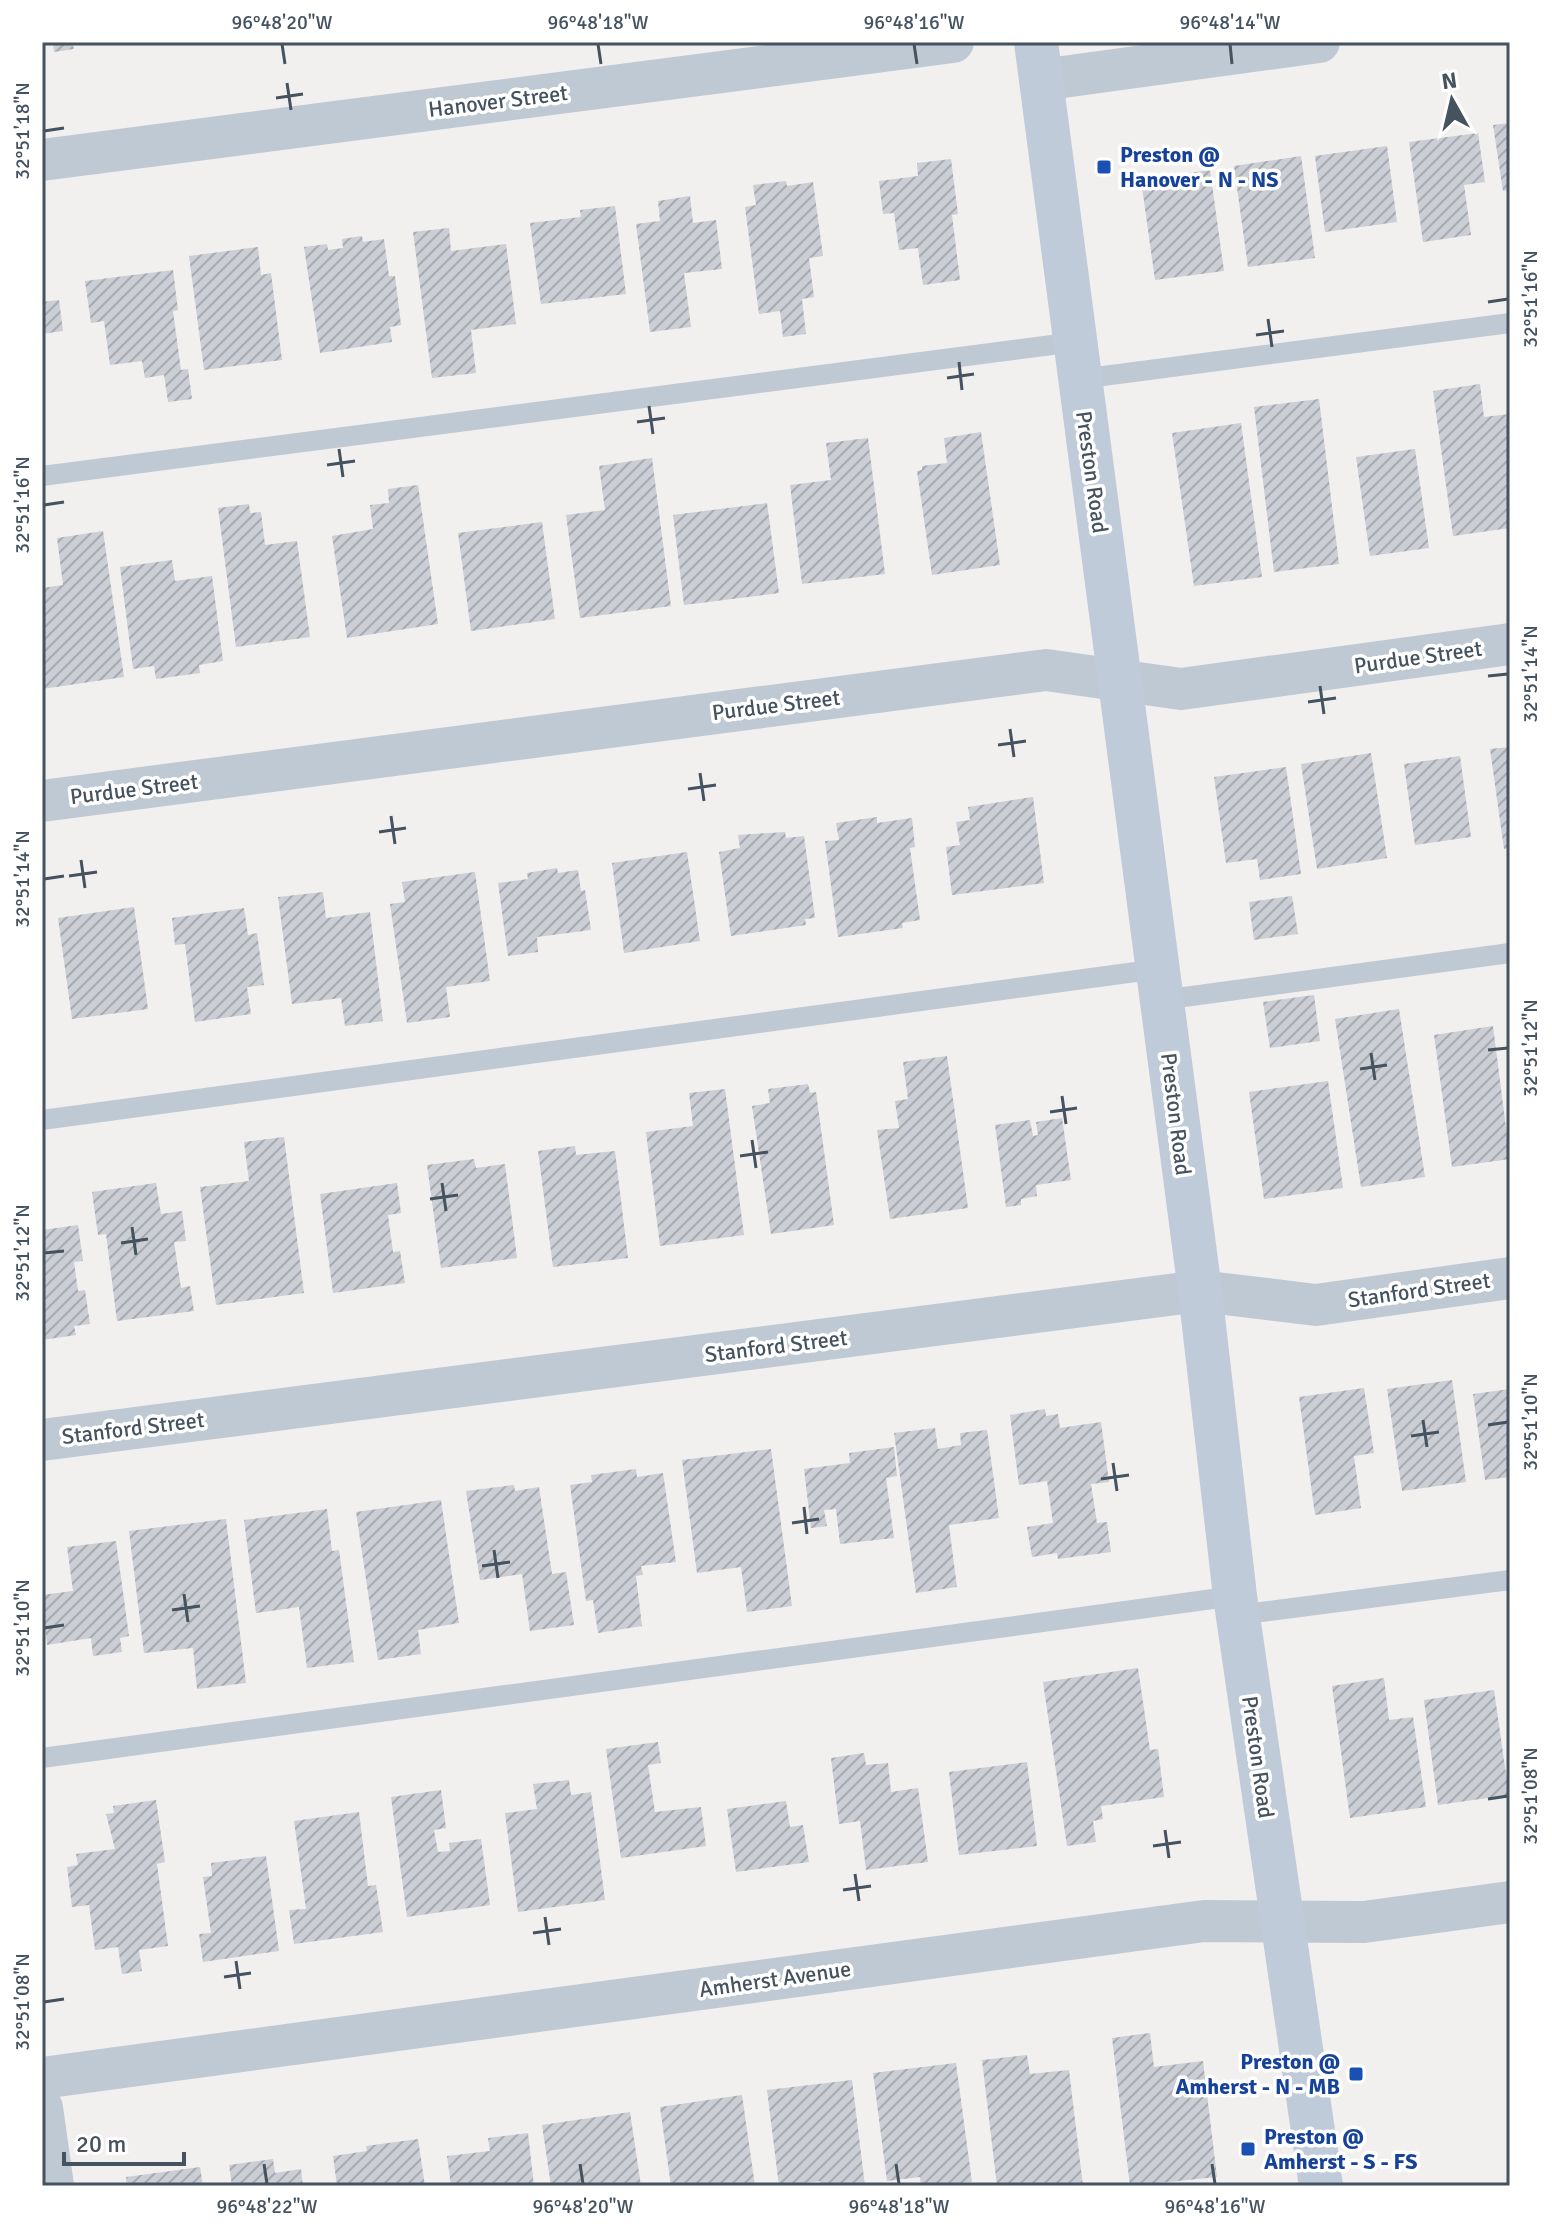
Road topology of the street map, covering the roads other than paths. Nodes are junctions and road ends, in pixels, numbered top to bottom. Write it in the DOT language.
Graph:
graph roads {
  1 [pos="953,42"];
  2 [pos="1319,42"];
  3 [pos="1038,61"];
  4 [pos="42,160"];
  5 [pos="1510,323"];
  6 [pos="1078,360"];
  7 [pos="42,476"];
  8 [pos="1510,644"];
  9 [pos="1119,679"];
  10 [pos="42,801"];
  11 [pos="1510,953"];
  12 [pos="1160,985"];
  13 [pos="42,1120"];
  14 [pos="1510,1278"];
  15 [pos="1200,1291"];
  16 [pos="42,1440"];
  17 [pos="1510,1580"];
  18 [pos="1236,1606"];
  19 [pos="42,1758"];
  20 [pos="1510,1902"];
  21 [pos="1281,1921"];
  22 [pos="42,2078"];
  23 [pos="42,2108"];
  24 [pos="53,2186"];
  25 [pos="1321,2186"];
  1 -- 4 [label="street, Hanover Street"];
  2 -- 3 [label="street"];
  3 -- 6 [label="main road, Preston Road"];
  5 -- 6 [label="lane"];
  6 -- 7 [label="lane"];
  6 -- 9 [label="main road, Preston Road"];
  8 -- 9 [label="street, Purdue Street"];
  9 -- 10 [label="street, Purdue Street"];
  9 -- 12 [label="main road, Preston Road"];
  11 -- 12 [label="lane"];
  12 -- 13 [label="lane"];
  12 -- 15 [label="main road, Preston Road"];
  14 -- 15 [label="street, Stanford Street"];
  15 -- 16 [label="street, Stanford Street"];
  15 -- 18 [label="main road, Preston Road"];
  17 -- 18 [label="lane"];
  18 -- 19 [label="lane"];
  18 -- 21 [label="main road, Preston Road"];
  20 -- 21 [label="street, Amherst Avenue"];
  21 -- 22 [label="street, Amherst Avenue"];
  21 -- 25 [label="main road, Preston Road"];
  23 -- 24 [label="street"];
}
